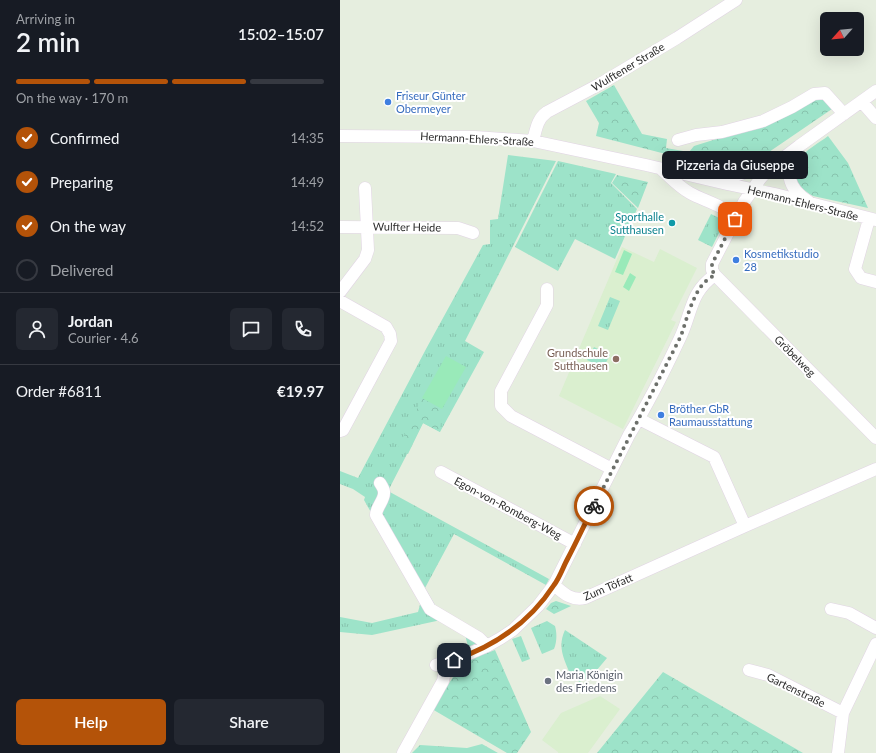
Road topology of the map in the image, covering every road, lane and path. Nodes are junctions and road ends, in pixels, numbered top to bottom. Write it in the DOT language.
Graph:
graph roads {
  1 [pos="736,0"];
  2 [pos="876,91"];
  3 [pos="862,102"];
  4 [pos="844,114"];
  5 [pos="876,118"];
  6 [pos="340,136"];
  7 [pos="678,140"];
  8 [pos="533,141"];
  9 [pos="794,149"];
  10 [pos="660,168"];
  11 [pos="708,179"];
  12 [pos="365,188"];
  13 [pos="752,190"];
  14 [pos="812,204"];
  15 [pos="735,219"];
  16 [pos="872,220"];
  17 [pos="340,227"];
  18 [pos="368,227"];
  19 [pos="473,233"];
  20 [pos="715,275"];
  21 [pos="876,282"];
  22 [pos="547,289"];
  23 [pos="340,292"];
  24 [pos="340,301"];
  25 [pos="639,419"];
  26 [pos="340,431"];
  27 [pos="876,438"];
  28 [pos="612,469"];
  29 [pos="876,469"];
  30 [pos="442,472"];
  31 [pos="380,483"];
  32 [pos="745,526"];
  33 [pos="575,544"];
  34 [pos="554,585"];
  35 [pos="831,609"];
  36 [pos="876,628"];
  37 [pos="876,644"];
  38 [pos="487,646"];
  39 [pos="749,670"];
  40 [pos="843,713"];
  41 [pos="403,753"];
  42 [pos="838,753"];
  1 -- 8 [label="street, Wulftener Straße"];
  2 -- 3 [label="street"];
  3 -- 4 [label="street"];
  3 -- 5 [label="street"];
  4 -- 7 [label="street"];
  4 -- 9 [label="street"];
  6 -- 8 [label="street, Hermann-Ehlers-Straße"];
  8 -- 10 [label="street, Hermann-Ehlers-Straße"];
  9 -- 11 [label="street"];
  9 -- 13 [label="street"];
  9 -- 14 [label="street"];
  10 -- 11 [label="street, Hermann-Ehlers-Straße"];
  10 -- 15 [label="street"];
  11 -- 13 [label="street, Hermann-Ehlers-Straße"];
  12 -- 18 [label="street"];
  13 -- 14 [label="street, Hermann-Ehlers-Straße"];
  13 -- 15 [label="street"];
  14 -- 16 [label="street, Hermann-Ehlers-Straße"];
  15 -- 20 [label="street"];
  16 -- 21 [label="street"];
  17 -- 18 [label="street, Wulfter Heide"];
  18 -- 19 [label="street, Wulfter Heide"];
  18 -- 23 [label="street"];
  20 -- 25 [label="street, Egon-von-Romberg-Weg"];
  20 -- 27 [label="street, Gröbelweg"];
  22 -- 28 [label="street"];
  24 -- 26 [label="street"];
  25 -- 28 [label="street, Egon-von-Romberg-Weg"];
  25 -- 32 [label="street"];
  28 -- 33 [label="street, Egon-von-Romberg-Weg"];
  29 -- 32 [label="street, Zum Töfatt"];
  30 -- 33 [label="street, Egon-von-Romberg-Weg"];
  31 -- 38 [label="street"];
  32 -- 34 [label="street, Zum Töfatt"];
  33 -- 34 [label="street, Egon-von-Romberg-Weg"];
  34 -- 38 [label="street"];
  35 -- 36 [label="street"];
  37 -- 40 [label="street"];
  38 -- 41 [label="street"];
  39 -- 40 [label="street, Gartenstraße"];
  40 -- 42 [label="street"];
}
